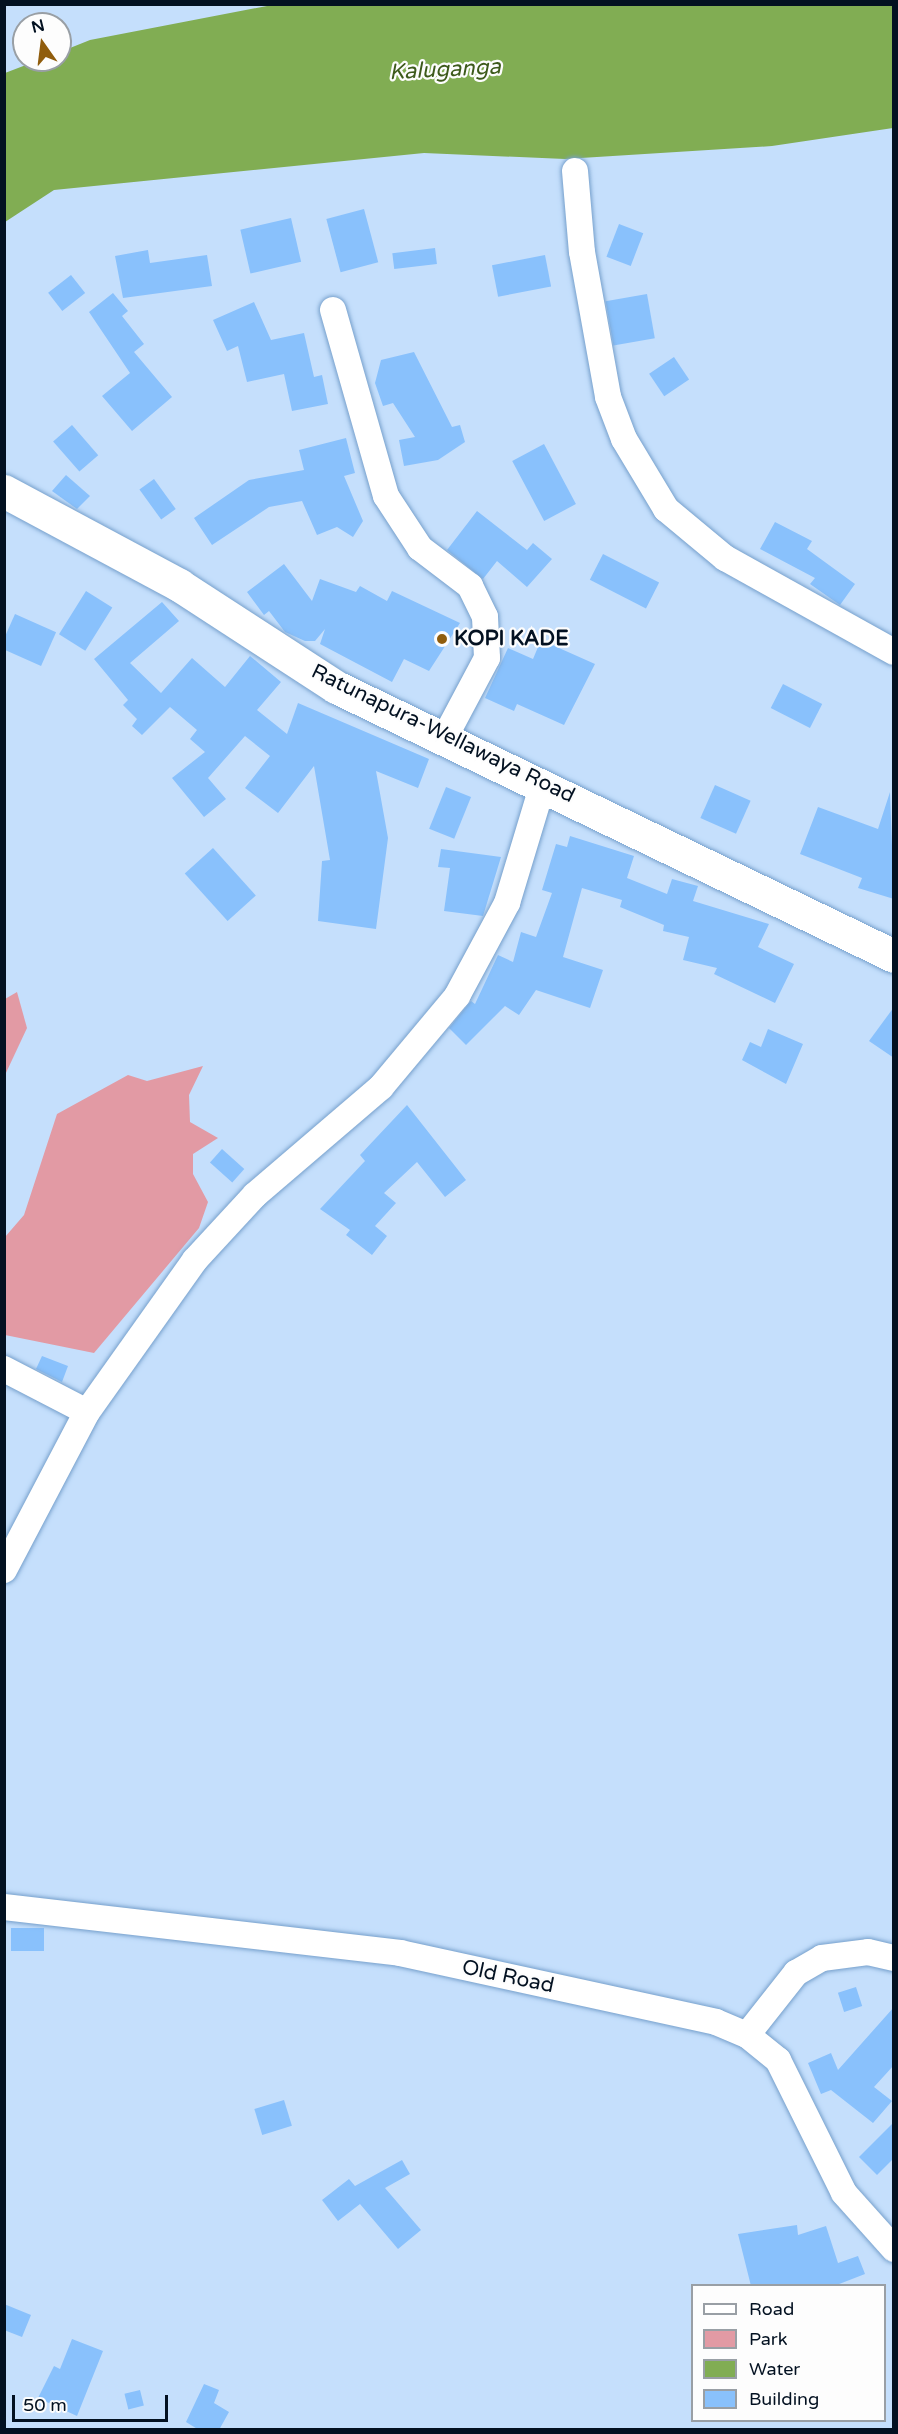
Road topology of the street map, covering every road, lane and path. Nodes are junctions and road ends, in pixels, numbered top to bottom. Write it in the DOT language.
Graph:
graph roads {
  1 [pos="575,171"];
  2 [pos="333,310"];
  3 [pos="4,491"];
  4 [pos="894,652"];
  5 [pos="444,739"];
  6 [pos="543,784"];
  7 [pos="894,956"];
  8 [pos="4,1369"];
  9 [pos="87,1412"];
  10 [pos="4,1570"];
  11 [pos="6,1909"];
  12 [pos="894,1958"];
  13 [pos="747,2035"];
  14 [pos="894,2249"];
  1 -- 4 [label="street"];
  2 -- 5 [label="street"];
  3 -- 5 [label="highway, Ratunapura-Wellawaya Road"];
  5 -- 6 [label="highway, Ratunapura-Wellawaya Road"];
  6 -- 7 [label="highway, Ratunapura-Wellawaya Road"];
  6 -- 9 [label="street"];
  8 -- 9 [label="street"];
  9 -- 10 [label="street"];
  11 -- 13 [label="street, Old Road"];
  12 -- 13 [label="street"];
  13 -- 14 [label="street, Old Road"];
}
